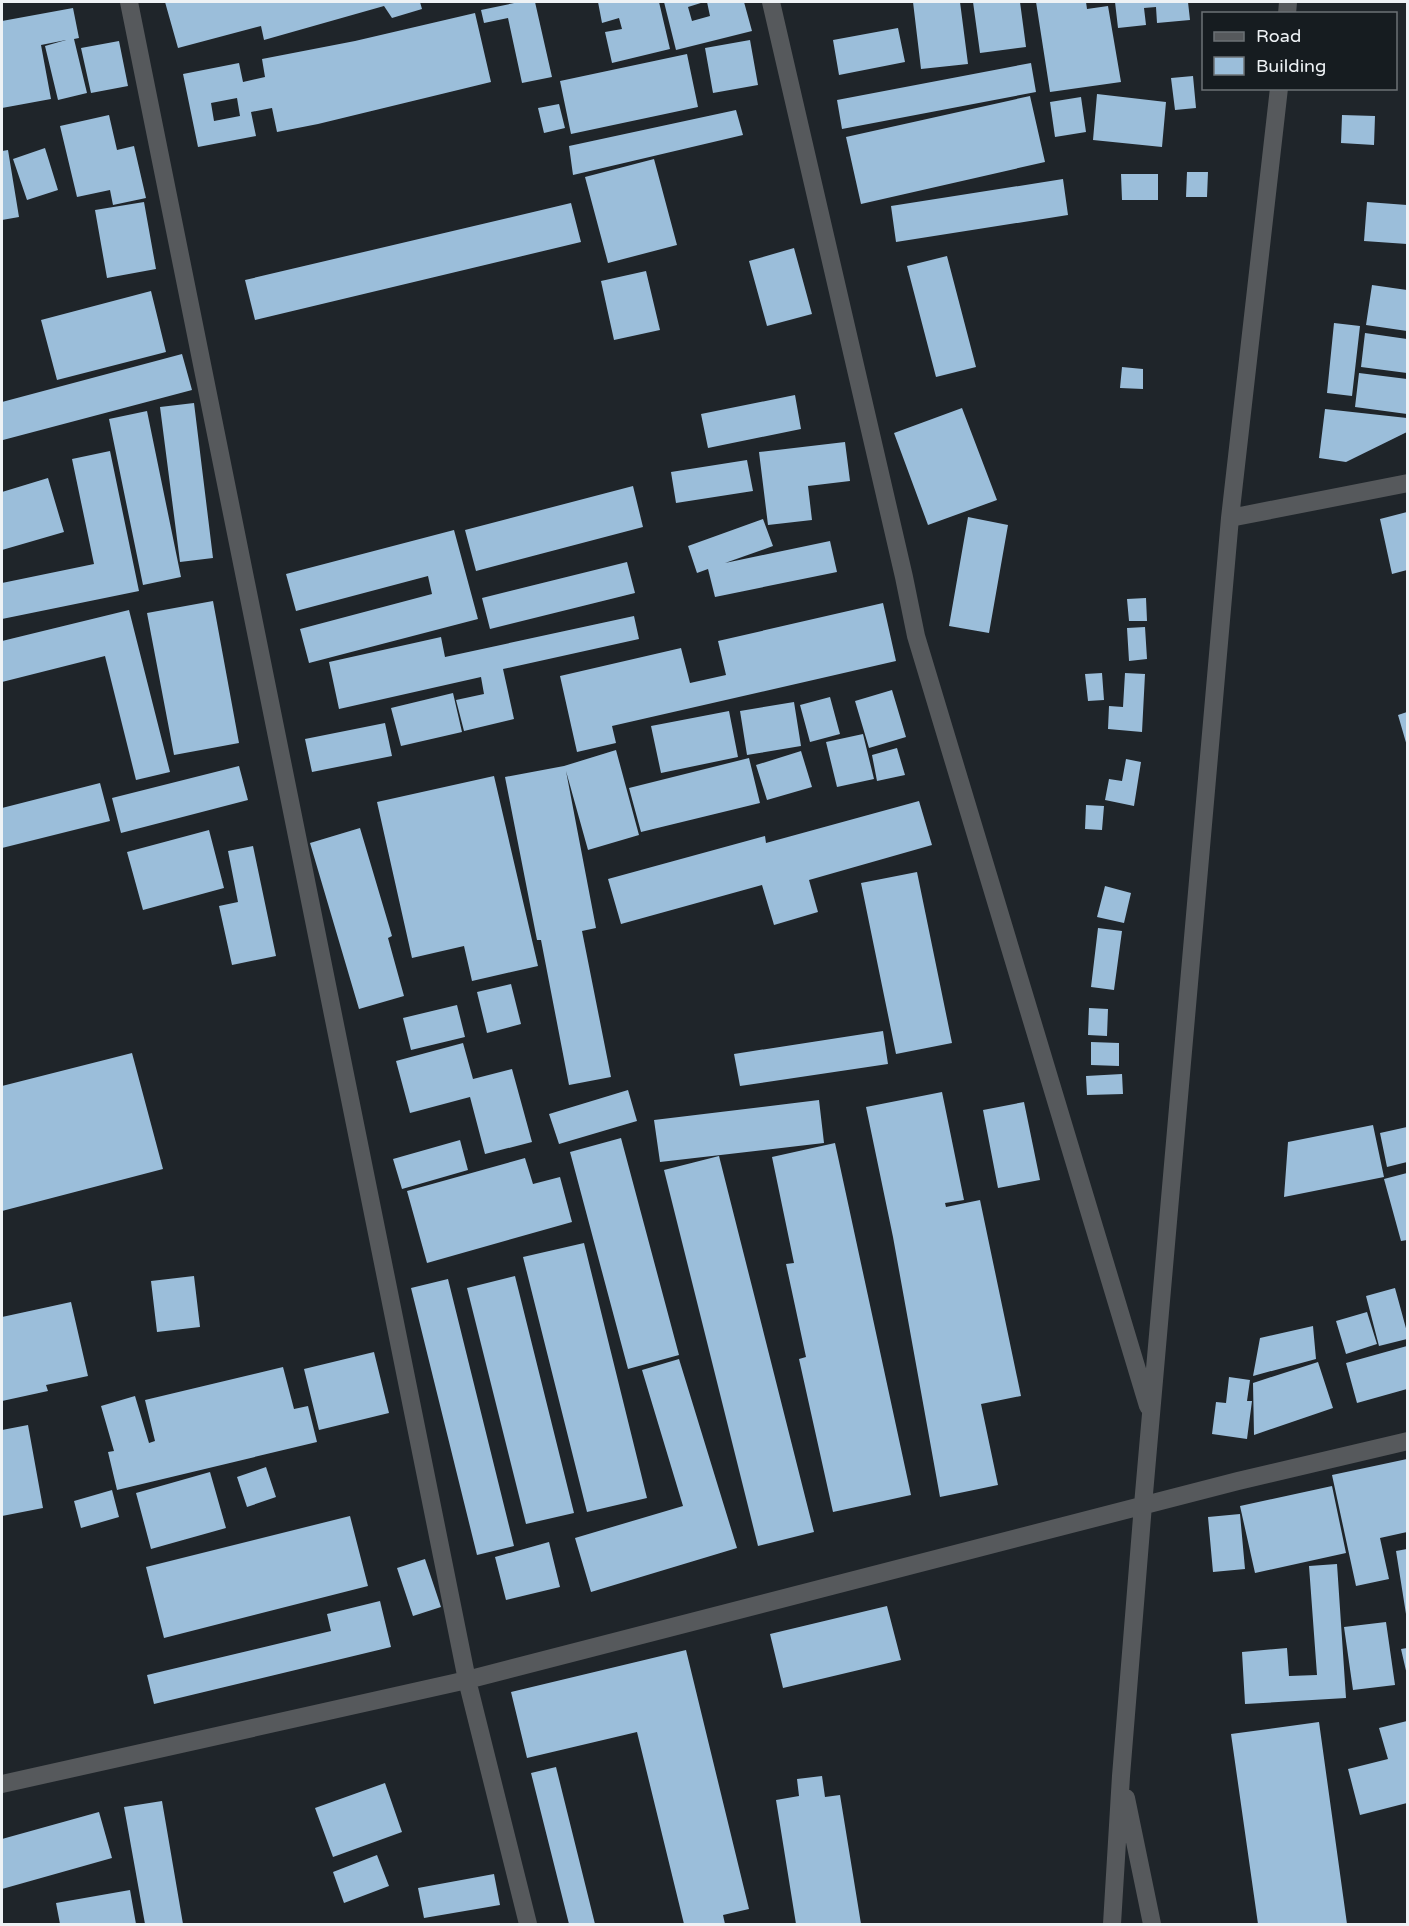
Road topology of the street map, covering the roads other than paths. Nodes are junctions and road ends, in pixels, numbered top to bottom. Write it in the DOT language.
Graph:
graph roads {
  1 [pos="129,2"];
  2 [pos="771,2"];
  3 [pos="1278,90"];
  4 [pos="1407,483"];
  5 [pos="1230,518"];
  6 [pos="1151,1417"];
  7 [pos="1407,1441"];
  8 [pos="1143,1506"];
  9 [pos="467,1680"];
  10 [pos="1121,1776"];
  11 [pos="2,1785"];
  12 [pos="528,1924"];
  13 [pos="1112,1924"];
  14 [pos="1152,1924"];
  1 -- 9 [label="street"];
  2 -- 6 [label="street"];
  3 -- 5 [label="street"];
  4 -- 5 [label="street"];
  5 -- 6 [label="street"];
  6 -- 8 [label="street"];
  7 -- 8 [label="street"];
  8 -- 9 [label="street"];
  8 -- 10 [label="street"];
  9 -- 11 [label="street"];
  9 -- 12 [label="street"];
  10 -- 13 [label="street"];
  10 -- 14 [label="street"];
}
